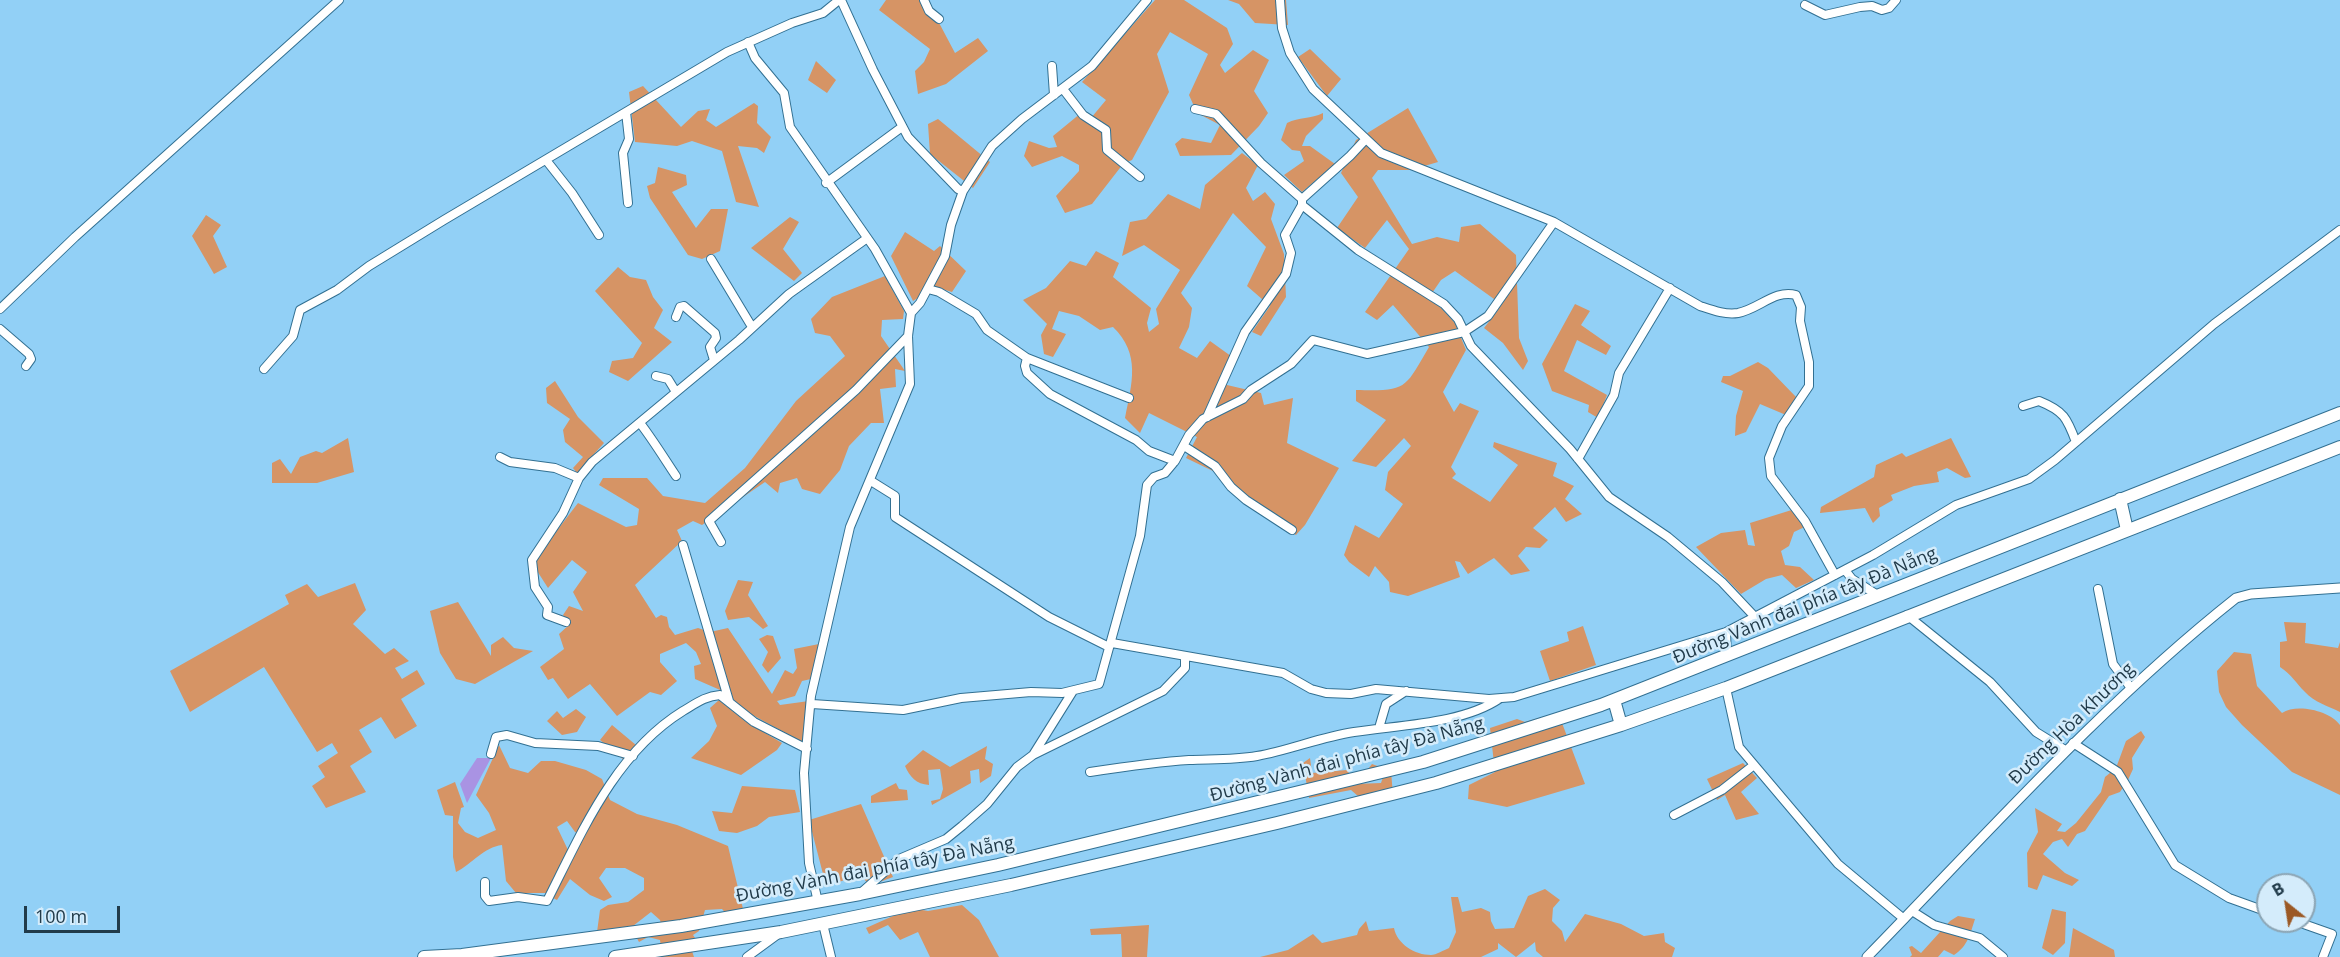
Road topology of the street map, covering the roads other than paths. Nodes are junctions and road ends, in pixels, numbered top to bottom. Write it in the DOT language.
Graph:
graph roads {
  1 [pos="339,0"];
  2 [pos="840,0"];
  3 [pos="924,0"];
  4 [pos="1147,0"];
  5 [pos="1280,0"];
  6 [pos="1896,0"];
  7 [pos="1805,5"];
  8 [pos="939,19"];
  9 [pos="748,42"];
  10 [pos="1052,66"];
  11 [pos="1063,89"];
  12 [pos="1054,95"];
  13 [pos="1195,109"];
  14 [pos="626,112"];
  15 [pos="902,126"];
  16 [pos="1365,140"];
  17 [pos="546,160"];
  18 [pos="1140,177"];
  19 [pos="826,183"];
  20 [pos="963,191"];
  21 [pos="1302,202"];
  22 [pos="628,203"];
  23 [pos="1554,222"];
  24 [pos="2340,230"];
  25 [pos="599,234"];
  26 [pos="866,239"];
  27 [pos="711,259"];
  28 [pos="1670,288"];
  29 [pos="928,289"];
  30 [pos="0,309"];
  31 [pos="910,313"];
  32 [pos="676,317"];
  33 [pos="752,327"];
  34 [pos="0,328"];
  35 [pos="1464,332"];
  36 [pos="908,336"];
  37 [pos="1027,358"];
  38 [pos="714,360"];
  39 [pos="26,366"];
  40 [pos="264,369"];
  41 [pos="656,376"];
  42 [pos="676,392"];
  43 [pos="1129,398"];
  44 [pos="2023,406"];
  45 [pos="2340,413"];
  46 [pos="1207,417"];
  47 [pos="640,423"];
  48 [pos="2076,442"];
  49 [pos="1184,446"];
  50 [pos="2340,447"];
  51 [pos="500,457"];
  52 [pos="1578,459"];
  53 [pos="1175,461"];
  54 [pos="676,476"];
  55 [pos="579,478"];
  56 [pos="871,481"];
  57 [pos="2120,499"];
  58 [pos="1292,530"];
  59 [pos="2127,530"];
  60 [pos="721,542"];
  61 [pos="683,546"];
  62 [pos="1845,570"];
  63 [pos="1835,575"];
  64 [pos="2340,588"];
  65 [pos="2098,589"];
  66 [pos="1880,596"];
  67 [pos="1907,615"];
  68 [pos="1755,617"];
  69 [pos="566,622"];
  70 [pos="1726,632"];
  71 [pos="1110,645"];
  72 [pos="1185,656"];
  73 [pos="1727,656"];
  74 [pos="1726,688"];
  75 [pos="2131,688"];
  76 [pos="1376,689"];
  77 [pos="1072,691"];
  78 [pos="1406,691"];
  79 [pos="1500,698"];
  80 [pos="1614,700"];
  81 [pos="729,703"];
  82 [pos="812,704"];
  83 [pos="1386,704"];
  84 [pos="1621,725"];
  85 [pos="1379,728"];
  86 [pos="2069,747"];
  87 [pos="807,749"];
  88 [pos="491,754"];
  89 [pos="1034,755"];
  90 [pos="633,756"];
  91 [pos="1754,765"];
  92 [pos="1090,772"];
  93 [pos="1674,815"];
  94 [pos="485,882"];
  95 [pos="860,894"];
  96 [pos="818,902"];
  97 [pos="2256,908"];
  98 [pos="1912,911"];
  99 [pos="1904,919"];
  100 [pos="823,924"];
  101 [pos="2316,928"];
  102 [pos="781,932"];
  103 [pos="424,957"];
  104 [pos="615,957"];
  105 [pos="747,957"];
  106 [pos="831,957"];
  107 [pos="1867,957"];
  108 [pos="2003,957"];
  109 [pos="2323,957"];
  1 -- 30 [label="street"];
  2 -- 9 [label="street"];
  2 -- 15 [label="street"];
  3 -- 8 [label="street"];
  4 -- 11 [label="street"];
  5 -- 16 [label="street"];
  6 -- 7 [label="street"];
  9 -- 14 [label="street"];
  9 -- 19 [label="street"];
  10 -- 12 [label="street"];
  11 -- 12 [label="street"];
  11 -- 18 [label="street"];
  12 -- 20 [label="street"];
  13 -- 21 [label="street"];
  14 -- 17 [label="street"];
  14 -- 22 [label="street"];
  15 -- 19 [label="street"];
  15 -- 20 [label="street"];
  16 -- 21 [label="street"];
  16 -- 23 [label="street"];
  17 -- 25 [label="street"];
  17 -- 40 [label="street"];
  19 -- 26 [label="street"];
  20 -- 29 [label="street"];
  21 -- 35 [label="street"];
  21 -- 46 [label="street"];
  23 -- 28 [label="street"];
  23 -- 35 [label="street"];
  24 -- 48 [label="street"];
  26 -- 31 [label="street"];
  26 -- 33 [label="street"];
  27 -- 33 [label="street"];
  28 -- 52 [label="street"];
  28 -- 63 [label="street"];
  29 -- 31 [label="street"];
  29 -- 37 [label="street"];
  31 -- 36 [label="street"];
  32 -- 38 [label="street"];
  33 -- 38 [label="street"];
  34 -- 39 [label="street"];
  35 -- 46 [label="street"];
  35 -- 52 [label="street"];
  36 -- 56 [label="street"];
  36 -- 60 [label="street"];
  37 -- 43 [label="street"];
  37 -- 53 [label="street"];
  38 -- 42 [label="street"];
  41 -- 42 [label="street"];
  42 -- 47 [label="street"];
  44 -- 48 [label="street"];
  45 -- 57 [label="main road, Đường Vành đai phía tây Đà Nẵng"];
  46 -- 49 [label="street"];
  47 -- 54 [label="street"];
  47 -- 55 [label="street"];
  48 -- 62 [label="street"];
  49 -- 53 [label="street"];
  49 -- 58 [label="street"];
  50 -- 59 [label="main road"];
  51 -- 55 [label="street"];
  52 -- 68 [label="street"];
  53 -- 71 [label="street"];
  55 -- 69 [label="street"];
  56 -- 71 [label="street"];
  56 -- 82 [label="street"];
  57 -- 59 [label="main road"];
  57 -- 66 [label="main road, Đường Vành đai phía tây Đà Nẵng"];
  59 -- 67 [label="main road"];
  61 -- 81 [label="street"];
  62 -- 63 [label="street"];
  62 -- 66 [label="street"];
  63 -- 68 [label="street"];
  64 -- 75 [label="street, Đường Hòa Khương"];
  65 -- 75 [label="street"];
  66 -- 73 [label="main road, Đường Vành đai phía tây Đà Nẵng"];
  67 -- 74 [label="main road"];
  67 -- 86 [label="street"];
  68 -- 70 [label="street"];
  70 -- 73 [label="street"];
  70 -- 79 [label="street"];
  71 -- 72 [label="street"];
  71 -- 77 [label="street"];
  72 -- 76 [label="street"];
  72 -- 89 [label="street"];
  73 -- 80 [label="main road, Đường Vành đai phía tây Đà Nẵng"];
  74 -- 84 [label="main road"];
  74 -- 91 [label="street"];
  75 -- 86 [label="street, Đường Hòa Khương"];
  76 -- 78 [label="street"];
  76 -- 83 [label="street"];
  77 -- 82 [label="street"];
  77 -- 89 [label="street"];
  78 -- 79 [label="street"];
  78 -- 83 [label="street"];
  79 -- 85 [label="street"];
  80 -- 84 [label="main road"];
  80 -- 95 [label="main road, Đường Vành đai phía tây Đà Nẵng"];
  81 -- 87 [label="street"];
  81 -- 90 [label="street"];
  82 -- 87 [label="street"];
  83 -- 85 [label="street"];
  84 -- 100 [label="main road"];
  85 -- 92 [label="street"];
  86 -- 97 [label="street"];
  86 -- 98 [label="street, Đường Hòa Khương"];
  87 -- 96 [label="street"];
  88 -- 90 [label="street"];
  89 -- 95 [label="street"];
  90 -- 94 [label="street"];
  91 -- 93 [label="street"];
  91 -- 99 [label="street"];
  95 -- 96 [label="main road, Đường Vành đai phía tây Đà Nẵng"];
  96 -- 100 [label="main road"];
  96 -- 103 [label="main road, Đường Vành đai phía tây Đà Nẵng"];
  98 -- 99 [label="street, Đường Hòa Khương"];
  98 -- 108 [label="street"];
  99 -- 107 [label="street, Đường Hòa Khương"];
  100 -- 102 [label="main road"];
  100 -- 106 [label="street"];
  101 -- 109 [label="street"];
  102 -- 104 [label="main road"];
  102 -- 105 [label="street"];
}
